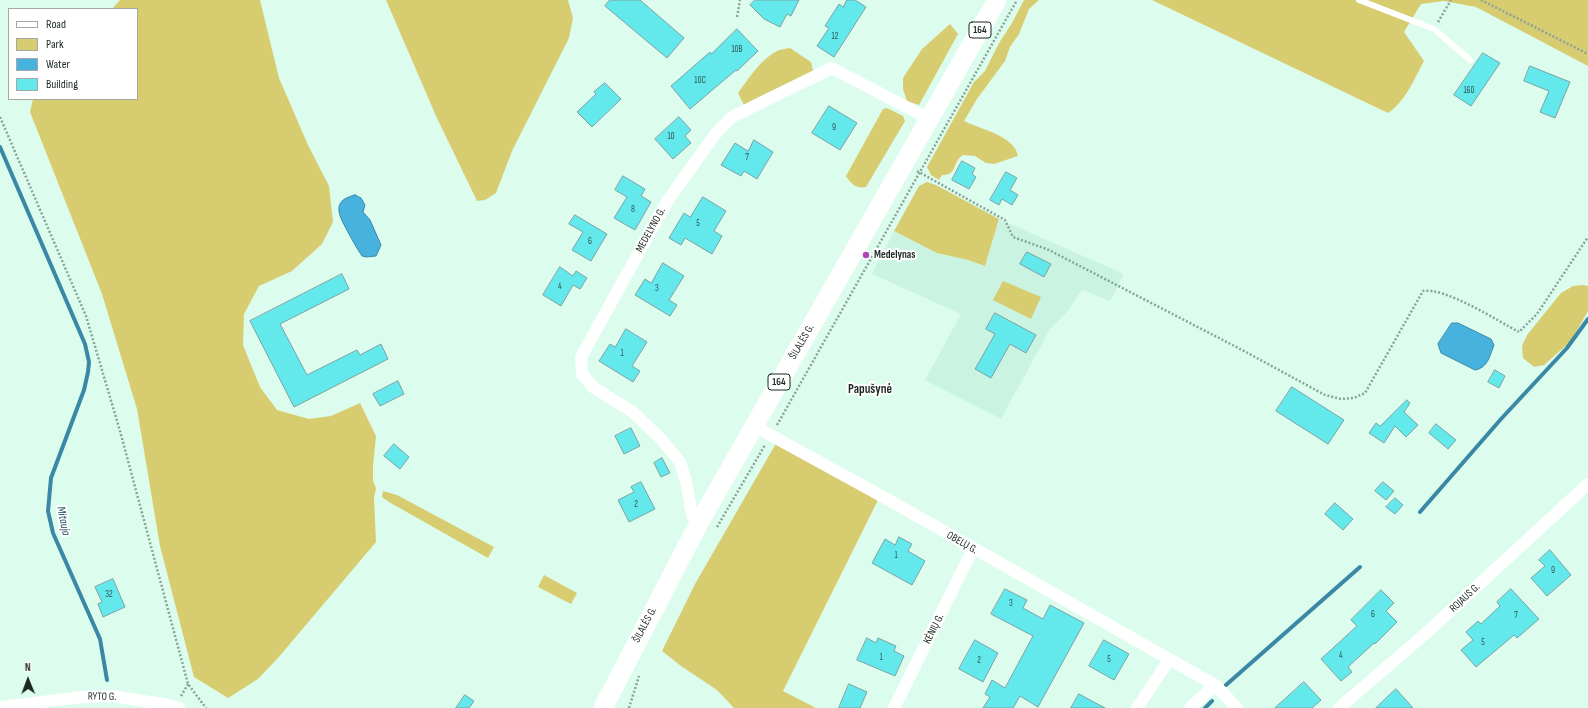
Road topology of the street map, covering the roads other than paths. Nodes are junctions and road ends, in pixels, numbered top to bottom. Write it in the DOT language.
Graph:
graph roads {
  1 [pos="997,0"];
  2 [pos="1359,0"];
  3 [pos="1470,60"];
  4 [pos="929,119"];
  5 [pos="754,426"];
  6 [pos="1588,484"];
  7 [pos="707,527"];
  8 [pos="973,549"];
  9 [pos="1169,660"];
  10 [pos="1215,685"];
  11 [pos="0,707"];
  12 [pos="179,708"];
  13 [pos="603,708"];
  14 [pos="894,708"];
  15 [pos="1137,708"];
  16 [pos="1190,708"];
  17 [pos="1237,708"];
  18 [pos="1339,708"];
  1 -- 4 [label="main road, ŠILALĖS G. / 164"];
  2 -- 3 [label="lane"];
  4 -- 5 [label="main road, ŠILALĖS G. / 164"];
  4 -- 7 [label="street, MEDELYNO G."];
  5 -- 7 [label="main road, ŠILALĖS G. / 164"];
  5 -- 8 [label="street, OBELŲ G."];
  6 -- 18 [label="street, ROJAUS G."];
  7 -- 13 [label="main road, ŠILALĖS G. / 164"];
  8 -- 9 [label="street, OBELŲ G."];
  8 -- 14 [label="street, KĖNIŲ G."];
  9 -- 10 [label="street, OBELŲ G."];
  9 -- 15 [label="street"];
  10 -- 16 [label="street"];
  10 -- 17 [label="street, OBELŲ G."];
  11 -- 12 [label="street, RYTO G."];
}
